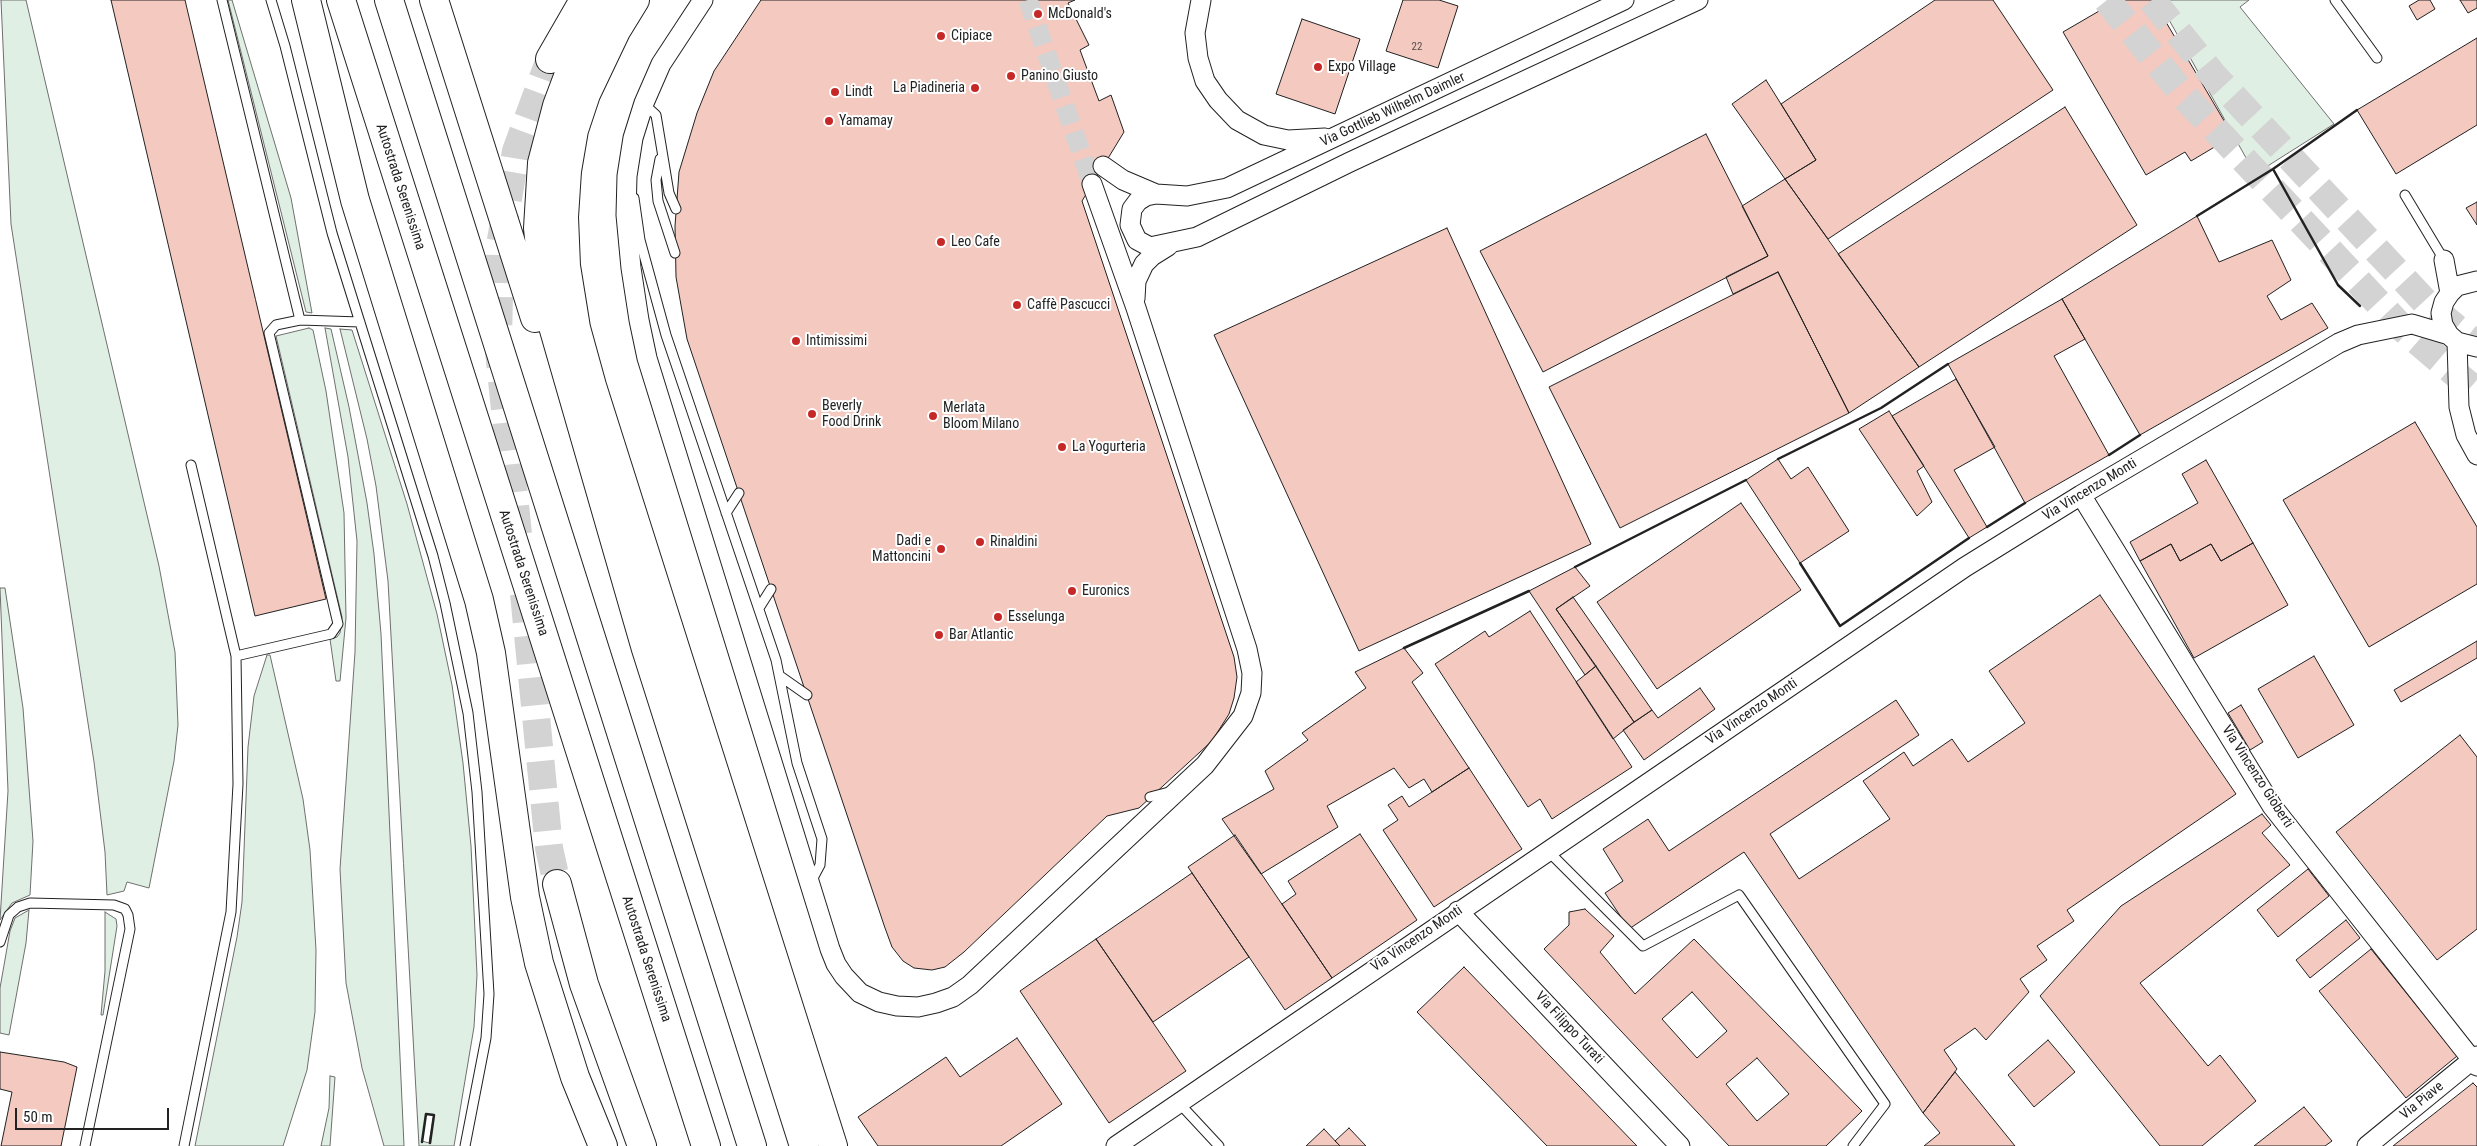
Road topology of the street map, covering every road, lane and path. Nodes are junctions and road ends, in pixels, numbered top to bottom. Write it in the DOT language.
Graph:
graph roads {
  1 [pos="222,0"];
  2 [pos="271,0"];
  3 [pos="306,0"];
  4 [pos="341,0"];
  5 [pos="389,0"];
  6 [pos="434,0"];
  7 [pos="584,0"];
  8 [pos="612,0"];
  9 [pos="635,0"];
  10 [pos="703,0"];
  11 [pos="1201,0"];
  12 [pos="1624,0"];
  13 [pos="1698,0"];
  14 [pos="2335,0"];
  15 [pos="2377,58"];
  16 [pos="550,59"];
  17 [pos="644,103"];
  18 [pos="1337,137"];
  19 [pos="632,138"];
  20 [pos="661,154"];
  21 [pos="1104,166"];
  22 [pos="1092,184"];
  23 [pos="1156,194"];
  24 [pos="2405,195"];
  25 [pos="676,209"];
  26 [pos="1181,241"];
  27 [pos="675,253"];
  28 [pos="2444,260"];
  29 [pos="2472,281"];
  30 [pos="2447,297"];
  31 [pos="1136,308"];
  32 [pos="300,320"];
  33 [pos="360,322"];
  34 [pos="2412,324"];
  35 [pos="2453,338"];
  36 [pos="2477,349"];
  37 [pos="2459,387"];
  38 [pos="2477,455"];
  39 [pos="191,465"];
  40 [pos="739,493"];
  41 [pos="2081,494"];
  42 [pos="726,513"];
  43 [pos="771,588"];
  44 [pos="759,608"];
  45 [pos="646,649"];
  46 [pos="236,656"];
  47 [pos="780,676"];
  48 [pos="807,695"];
  49 [pos="1179,789"];
  50 [pos="1150,797"];
  51 [pos="1548,851"];
  52 [pos="557,884"];
  53 [pos="810,885"];
  54 [pos="1458,911"];
  55 [pos="0,942"];
  56 [pos="2475,1061"];
  57 [pos="1179,1103"];
  58 [pos="602,1141"];
  59 [pos="85,1146"];
  60 [pos="184,1146"];
  61 [pos="465,1146"];
  62 [pos="642,1146"];
  63 [pos="706,1146"];
  64 [pos="752,1146"];
  65 [pos="804,1146"];
  66 [pos="833,1146"];
  67 [pos="1116,1146"];
  68 [pos="1219,1146"];
  69 [pos="1680,1146"];
  70 [pos="1852,1146"];
  71 [pos="2367,1146"];
  1 -- 32 [label="lane"];
  2 -- 33 [label="lane"];
  3 -- 58 [label="highway"];
  4 -- 63 [label="highway, Autostrada Serenissima"];
  5 -- 64 [label="highway"];
  6 -- 45 [label="highway"];
  7 -- 16 [label="highway"];
  8 -- 45 [label="highway"];
  9 -- 66 [label="highway"];
  10 -- 17 [label="street"];
  11 -- 18 [label="street"];
  12 -- 18 [label="street, Via Gottlieb Wilhelm Daimler"];
  13 -- 26 [label="street"];
  14 -- 15 [label="lane"];
  17 -- 19 [label="street"];
  17 -- 20 [label="lane"];
  18 -- 23 [label="street, Via Gottlieb Wilhelm Daimler"];
  19 -- 42 [label="lane"];
  19 -- 53 [label="street"];
  20 -- 25 [label="lane"];
  20 -- 27 [label="lane"];
  21 -- 23 [label="street"];
  22 -- 31 [label="street"];
  23 -- 26 [label="street"];
  24 -- 28 [label="lane"];
  26 -- 31 [label="street"];
  28 -- 29 [label="street"];
  28 -- 30 [label="street"];
  29 -- 30 [label="street, Via Vincenzo Monti"];
  30 -- 34 [label="street, Via Vincenzo Monti"];
  30 -- 35 [label="street"];
  31 -- 49 [label="street"];
  32 -- 33 [label="lane"];
  32 -- 46 [label="lane"];
  33 -- 61 [label="lane"];
  34 -- 35 [label="street, Via Vincenzo Monti"];
  34 -- 41 [label="street, Via Vincenzo Monti"];
  35 -- 36 [label="street, Via Vincenzo Monti"];
  35 -- 37 [label="street"];
  36 -- 37 [label="street"];
  37 -- 38 [label="street"];
  39 -- 46 [label="lane"];
  40 -- 42 [label="lane"];
  41 -- 51 [label="street, Via Vincenzo Monti"];
  41 -- 56 [label="street, Via Vincenzo Gioberti"];
  42 -- 44 [label="lane"];
  43 -- 44 [label="lane"];
  44 -- 47 [label="lane"];
  45 -- 65 [label="highway"];
  46 -- 60 [label="lane"];
  47 -- 48 [label="lane"];
  47 -- 53 [label="lane"];
  49 -- 50 [label="lane"];
  49 -- 53 [label="street"];
  51 -- 54 [label="street, Via Vincenzo Monti"];
  51 -- 70 [label="lane"];
  52 -- 62 [label="highway"];
  54 -- 57 [label="street, Via Vincenzo Monti"];
  54 -- 69 [label="street, Via Filippo Turati"];
  55 -- 59 [label="lane"];
  56 -- 71 [label="street, Via Piave"];
  57 -- 67 [label="street, Via Vincenzo Monti"];
  57 -- 68 [label="lane"];
}
